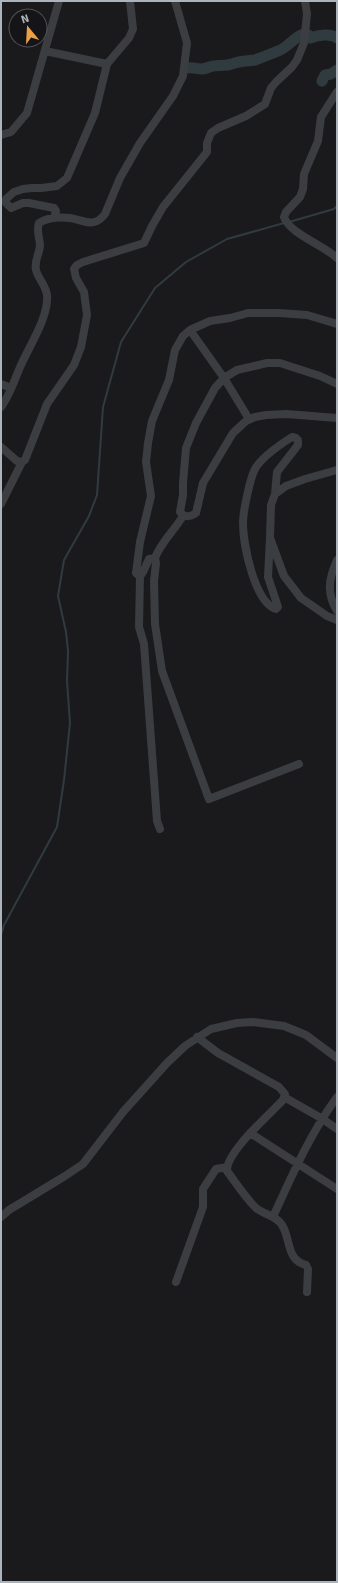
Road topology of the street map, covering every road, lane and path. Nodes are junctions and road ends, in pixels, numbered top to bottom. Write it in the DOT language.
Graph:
graph roads {
  1 [pos="59,1"];
  2 [pos="130,1"];
  3 [pos="175,1"];
  4 [pos="305,1"];
  5 [pos="45,51"];
  6 [pos="108,64"];
  7 [pos="337,92"];
  8 [pos="1,135"];
  9 [pos="54,218"];
  10 [pos="337,258"];
  11 [pos="337,324"];
  12 [pos="190,330"];
  13 [pos="224,378"];
  14 [pos="1,384"];
  15 [pos="337,384"];
  16 [pos="11,388"];
  17 [pos="1,407"];
  18 [pos="337,418"];
  19 [pos="250,419"];
  20 [pos="1,447"];
  21 [pos="22,462"];
  22 [pos="337,470"];
  23 [pos="275,494"];
  24 [pos="1,504"];
  25 [pos="183,516"];
  26 [pos="270,538"];
  27 [pos="154,558"];
  28 [pos="337,560"];
  29 [pos="140,576"];
  30 [pos="337,611"];
  31 [pos="337,620"];
  32 [pos="299,764"];
  33 [pos="160,829"];
  34 [pos="198,1038"];
  35 [pos="337,1058"];
  36 [pos="284,1097"];
  37 [pos="337,1097"];
  38 [pos="321,1118"];
  39 [pos="337,1129"];
  40 [pos="250,1134"];
  41 [pos="296,1164"];
  42 [pos="227,1167"];
  43 [pos="337,1189"];
  44 [pos="1,1217"];
  45 [pos="273,1217"];
  46 [pos="176,1282"];
  47 [pos="307,1292"];
  1 -- 5 [label="street"];
  2 -- 6 [label="street"];
  3 -- 9 [label="street"];
  4 -- 21 [label="street"];
  5 -- 6 [label="street"];
  5 -- 8 [label="street"];
  6 -- 9 [label="street"];
  7 -- 10 [label="street"];
  9 -- 16 [label="street"];
  11 -- 12 [label="street"];
  12 -- 13 [label="street"];
  12 -- 29 [label="street"];
  13 -- 15 [label="street"];
  13 -- 19 [label="street"];
  13 -- 25 [label="street"];
  14 -- 16 [label="street"];
  16 -- 17 [label="street"];
  18 -- 19 [label="street"];
  19 -- 25 [label="street"];
  20 -- 21 [label="street"];
  21 -- 24 [label="street"];
  22 -- 23 [label="street"];
  23 -- 26 [label="street"];
  23 -- 26 [label="street"];
  25 -- 27 [label="street"];
  26 -- 31 [label="street"];
  27 -- 29 [label="street"];
  27 -- 32 [label="street"];
  28 -- 30 [label="street"];
  29 -- 33 [label="street"];
  34 -- 35 [label="street"];
  34 -- 36 [label="street"];
  34 -- 44 [label="street"];
  36 -- 38 [label="street"];
  36 -- 40 [label="street"];
  37 -- 38 [label="street"];
  38 -- 39 [label="street"];
  38 -- 41 [label="street"];
  40 -- 41 [label="street"];
  40 -- 42 [label="street"];
  41 -- 43 [label="street"];
  41 -- 45 [label="street"];
  42 -- 45 [label="street"];
  42 -- 46 [label="street"];
  45 -- 47 [label="street"];
}
